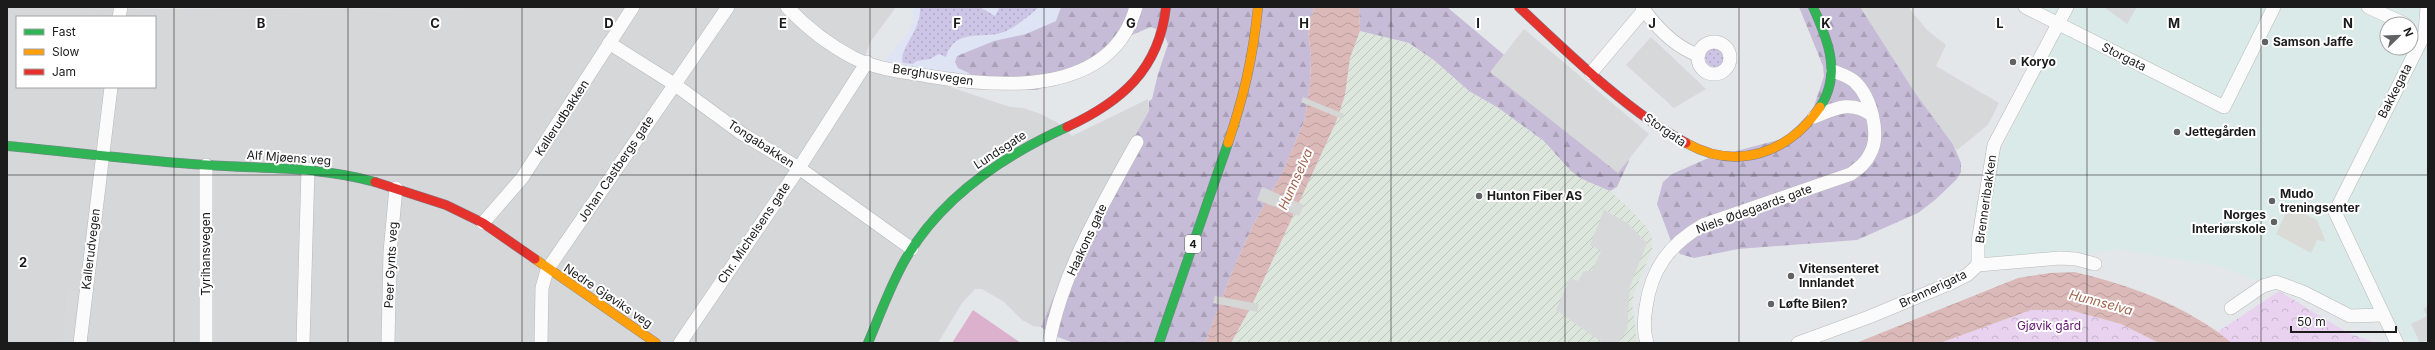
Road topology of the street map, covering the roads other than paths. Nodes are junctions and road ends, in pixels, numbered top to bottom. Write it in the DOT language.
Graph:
graph roads {
  1 [pos="633,7"];
  2 [pos="728,7"];
  3 [pos="787,7"];
  4 [pos="1136,7"];
  5 [pos="1166,7"];
  6 [pos="1258,7"];
  7 [pos="1519,7"];
  8 [pos="1813,7"];
  9 [pos="2025,7"];
  10 [pos="2067,7"];
  11 [pos="2274,7"];
  12 [pos="2368,7"];
  13 [pos="2427,7"];
  14 [pos="1643,8"];
  15 [pos="2388,16"];
  16 [pos="2058,24"];
  17 [pos="2426,34"];
  18 [pos="609,43"];
  19 [pos="1698,54"];
  20 [pos="867,62"];
  21 [pos="1833,71"];
  22 [pos="1591,73"];
  23 [pos="674,84"];
  24 [pos="111,88"];
  25 [pos="1814,116"];
  26 [pos="1872,116"];
  27 [pos="1137,142"];
  28 [pos="7,146"];
  29 [pos="104,156"];
  30 [pos="206,165"];
  31 [pos="799,168"];
  32 [pos="308,169"];
  33 [pos="396,188"];
  34 [pos="483,223"];
  35 [pos="912,249"];
  36 [pos="2095,264"];
  37 [pos="1978,265"];
  38 [pos="547,270"];
  39 [pos="2231,308"];
  40 [pos="2382,315"];
  41 [pos="80,343"];
  42 [pos="206,343"];
  43 [pos="303,343"];
  44 [pos="388,343"];
  45 [pos="541,343"];
  46 [pos="656,343"];
  47 [pos="680,343"];
  48 [pos="868,343"];
  49 [pos="1049,343"];
  50 [pos="1160,343"];
  51 [pos="1647,343"];
  52 [pos="1798,343"];
  53 [pos="2397,343"];
  1 -- 18 [label="street, Kallerudbakken"];
  2 -- 23 [label="street, Johan Castbergs gate"];
  3 -- 20 [label="street, Berghusvegen"];
  4 -- 20 [label="street, Berghusvegen"];
  5 -- 35 [label="main road, Lundsgate"];
  6 -- 50 [label="main road, 4"];
  7 -- 22 [label="main road, Storgata"];
  8 -- 21 [label="main road, Storgata"];
  9 -- 16 [label="street, Storgata"];
  10 -- 16 [label="street, Brenneribakken"];
  11 -- 16 [label="street, Storgata"];
  12 -- 15 [label="street"];
  13 -- 17 [label="street, Bakkegata"];
  14 -- 19 [label="street"];
  14 -- 22 [label="street"];
  16 -- 37 [label="street, Brenneribakken"];
  17 -- 40 [label="street, Bakkegata"];
  18 -- 23 [label="street, Tongabakken"];
  18 -- 34 [label="street, Kallerudbakken"];
  20 -- 31 [label="street, Chr. Michelsens gate"];
  21 -- 25 [label="main road, Storgata"];
  21 -- 26 [label="street, Niels Ødegaards gate"];
  22 -- 25 [label="main road, Storgata"];
  23 -- 31 [label="street, Tongabakken"];
  23 -- 38 [label="street, Johan Castbergs gate"];
  24 -- 29 [label="street, Kallerudvegen"];
  25 -- 26 [label="street"];
  26 -- 51 [label="street, Niels Ødegaards gate"];
  27 -- 49 [label="street, Haakons gate"];
  28 -- 29 [label="main road, Alf Mjøens veg"];
  29 -- 30 [label="main road, Alf Mjøens veg"];
  29 -- 41 [label="street, Kallerudvegen"];
  30 -- 32 [label="main road, Alf Mjøens veg"];
  30 -- 42 [label="street, Tyrihansvegen"];
  31 -- 35 [label="street, Tongabakken"];
  31 -- 47 [label="street, Chr. Michelsens gate"];
  32 -- 33 [label="main road, Alf Mjøens veg"];
  32 -- 43 [label="street"];
  33 -- 34 [label="main road, Alf Mjøens veg"];
  33 -- 44 [label="street, Peer Gynts veg"];
  34 -- 38 [label="main road, Alf Mjøens veg"];
  35 -- 48 [label="main road, Lundsgate"];
  36 -- 37 [label="street, Brennerigata"];
  37 -- 52 [label="street, Brennerigata"];
  38 -- 45 [label="street, Johan Castbergs gate"];
  38 -- 46 [label="main road, Nedre Gjøviks veg"];
  39 -- 40 [label="street"];
  40 -- 53 [label="street, Bakkegata"];
}
